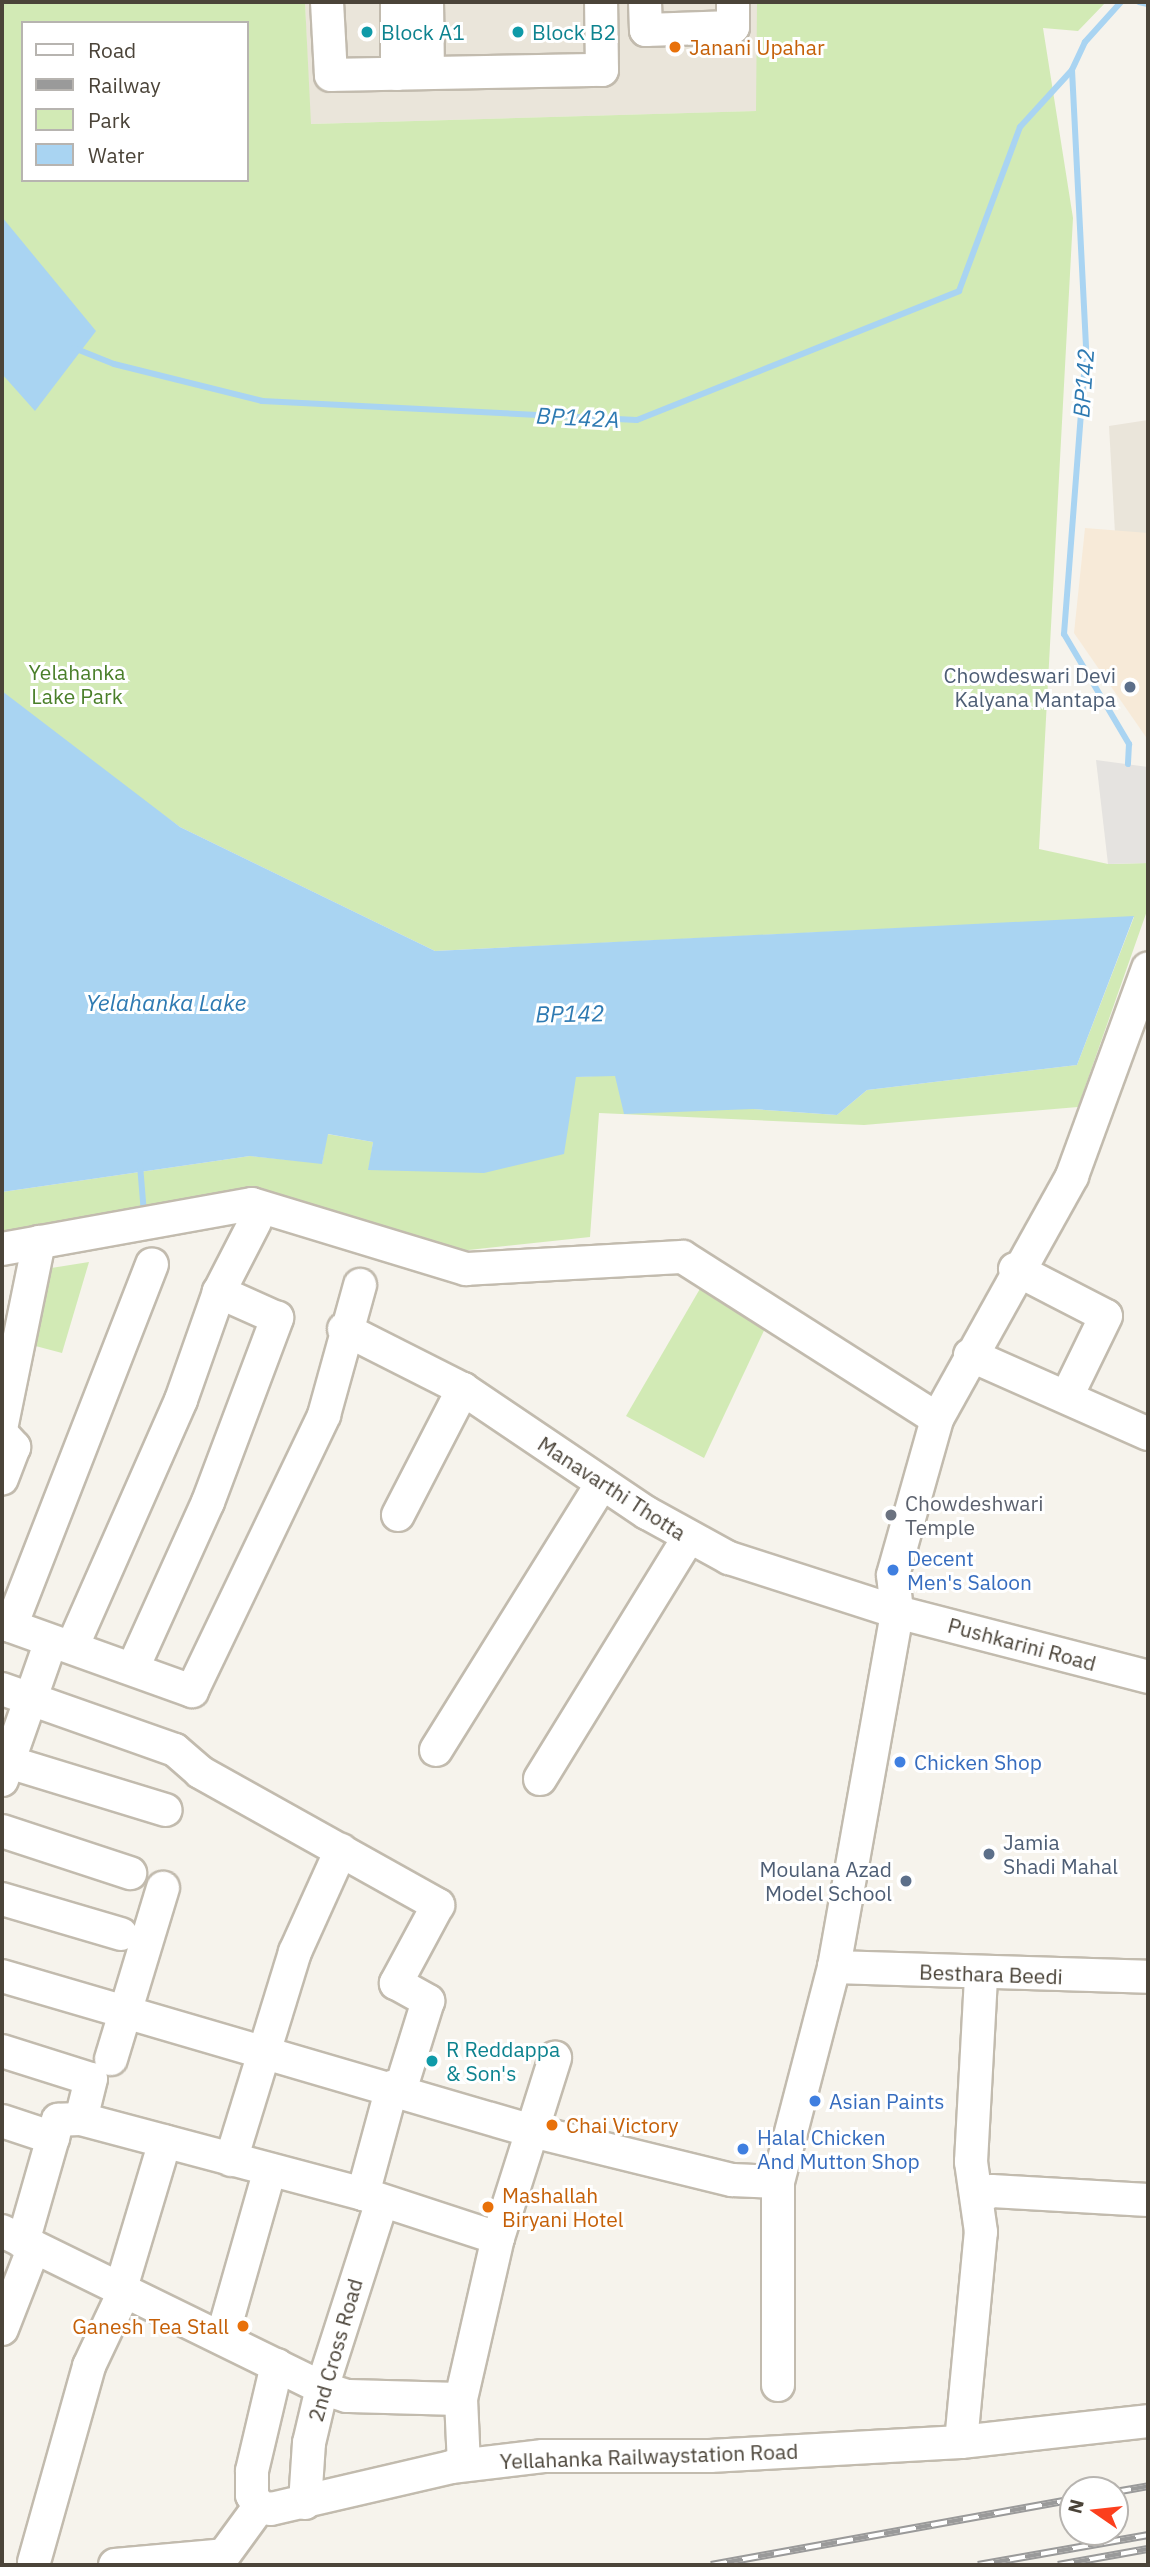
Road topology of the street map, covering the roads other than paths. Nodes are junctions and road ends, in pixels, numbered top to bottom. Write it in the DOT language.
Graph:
graph roads {
  1 [pos="327,2"];
  2 [pos="397,2"];
  3 [pos="427,2"];
  4 [pos="601,2"];
  5 [pos="645,2"];
  6 [pos="733,2"];
  7 [pos="412,73"];
  8 [pos="1148,968"];
  9 [pos="255,1222"];
  10 [pos="39,1242"];
  11 [pos="2,1250"];
  12 [pos="152,1264"];
  13 [pos="1015,1269"];
  14 [pos="360,1285"];
  15 [pos="219,1292"];
  16 [pos="344,1329"];
  17 [pos="970,1355"];
  18 [pos="463,1389"];
  19 [pos="1068,1394"];
  20 [pos="937,1419"];
  21 [pos="2,1424"];
  22 [pos="2,1434"];
  23 [pos="1148,1434"];
  24 [pos="2,1479"];
  25 [pos="602,1483"];
  26 [pos="398,1515"];
  27 [pos="689,1537"];
  28 [pos="897,1612"];
  29 [pos="7,1625"];
  30 [pos="62,1643"];
  31 [pos="132,1668"];
  32 [pos="1148,1677"];
  33 [pos="14,1694"];
  34 [pos="436,1750"];
  35 [pos="4,1767"];
  36 [pos="540,1779"];
  37 [pos="166,1810"];
  38 [pos="2,1831"];
  39 [pos="341,1850"];
  40 [pos="130,1873"];
  41 [pos="163,1888"];
  42 [pos="2,1899"];
  43 [pos="121,1934"];
  44 [pos="834,1967"];
  45 [pos="981,1975"];
  46 [pos="2,1976"];
  47 [pos="1148,1977"];
  48 [pos="124,2012"];
  49 [pos="262,2049"];
  50 [pos="2,2051"];
  51 [pos="555,2058"];
  52 [pos="111,2059"];
  53 [pos="396,2089"];
  54 [pos="81,2119"];
  55 [pos="2,2122"];
  56 [pos="532,2131"];
  57 [pos="53,2138"];
  58 [pos="165,2141"];
  59 [pos="231,2160"];
  60 [pos="270,2170"];
  61 [pos="778,2182"];
  62 [pos="980,2197"];
  63 [pos="373,2198"];
  64 [pos="1148,2200"];
  65 [pos="498,2238"];
  66 [pos="20,2240"];
  67 [pos="123,2289"];
  68 [pos="2,2329"];
  69 [pos="222,2338"];
  70 [pos="277,2365"];
  71 [pos="778,2385"];
  72 [pos="323,2388"];
  73 [pos="461,2399"];
  74 [pos="1148,2421"];
  75 [pos="961,2442"];
  76 [pos="464,2465"];
  77 [pos="305,2503"];
  78 [pos="259,2507"];
  79 [pos="34,2562"];
  80 [pos="115,2565"];
  1 -- 7 [label="street"];
  2 -- 7 [label="street"];
  3 -- 7 [label="street"];
  4 -- 7 [label="street"];
  5 -- 6 [label="street"];
  8 -- 13 [label="street"];
  9 -- 15 [label="street"];
  10 -- 11 [label="street"];
  10 -- 20 [label="street"];
  10 -- 21 [label="street"];
  12 -- 29 [label="street"];
  13 -- 17 [label="street"];
  13 -- 19 [label="street"];
  14 -- 16 [label="street"];
  15 -- 30 [label="street"];
  15 -- 31 [label="street"];
  16 -- 18 [label="street, Manavarthi Thotta"];
  16 -- 31 [label="street"];
  17 -- 19 [label="street"];
  17 -- 20 [label="street"];
  18 -- 25 [label="street, Manavarthi Thotta"];
  18 -- 26 [label="street"];
  19 -- 23 [label="street"];
  20 -- 28 [label="street"];
  22 -- 24 [label="street"];
  25 -- 27 [label="street, Manavarthi Thotta"];
  25 -- 34 [label="street"];
  27 -- 28 [label="street, Manavarthi Thotta"];
  27 -- 36 [label="street"];
  28 -- 32 [label="street, Pushkarini Road"];
  28 -- 44 [label="street"];
  29 -- 30 [label="street"];
  30 -- 31 [label="street"];
  30 -- 33 [label="street"];
  33 -- 35 [label="street"];
  33 -- 39 [label="street"];
  35 -- 37 [label="street"];
  38 -- 40 [label="street"];
  39 -- 49 [label="street"];
  39 -- 53 [label="street, 2nd Cross Road"];
  41 -- 48 [label="street"];
  42 -- 43 [label="street"];
  44 -- 45 [label="street, Besthara Beedi"];
  44 -- 61 [label="street"];
  45 -- 47 [label="street, Besthara Beedi"];
  45 -- 62 [label="street"];
  46 -- 48 [label="street"];
  48 -- 49 [label="street"];
  48 -- 52 [label="street"];
  49 -- 53 [label="street"];
  49 -- 59 [label="street"];
  50 -- 54 [label="street"];
  51 -- 56 [label="street"];
  53 -- 56 [label="street"];
  53 -- 63 [label="street, 2nd Cross Road"];
  54 -- 57 [label="street"];
  54 -- 58 [label="street"];
  55 -- 57 [label="street"];
  56 -- 61 [label="street"];
  56 -- 65 [label="street"];
  57 -- 66 [label="street"];
  58 -- 59 [label="street"];
  58 -- 67 [label="street"];
  59 -- 60 [label="street"];
  60 -- 63 [label="street"];
  60 -- 69 [label="street"];
  61 -- 71 [label="street"];
  62 -- 64 [label="street"];
  62 -- 75 [label="street"];
  63 -- 65 [label="street"];
  63 -- 72 [label="street, 2nd Cross Road"];
  65 -- 73 [label="street"];
  66 -- 67 [label="street"];
  66 -- 68 [label="street"];
  67 -- 69 [label="street"];
  67 -- 79 [label="street"];
  69 -- 70 [label="street"];
  70 -- 72 [label="street"];
  70 -- 78 [label="street"];
  72 -- 73 [label="street"];
  72 -- 77 [label="street, 2nd Cross Road"];
  73 -- 76 [label="street"];
  74 -- 75 [label="street, Yellahanka Railwaystation Road"];
  75 -- 76 [label="street, Yellahanka Railwaystation Road"];
  76 -- 77 [label="street, Yellahanka Railwaystation Road"];
  77 -- 78 [label="street, Yellahanka Railwaystation Road"];
  78 -- 80 [label="street"];
}
